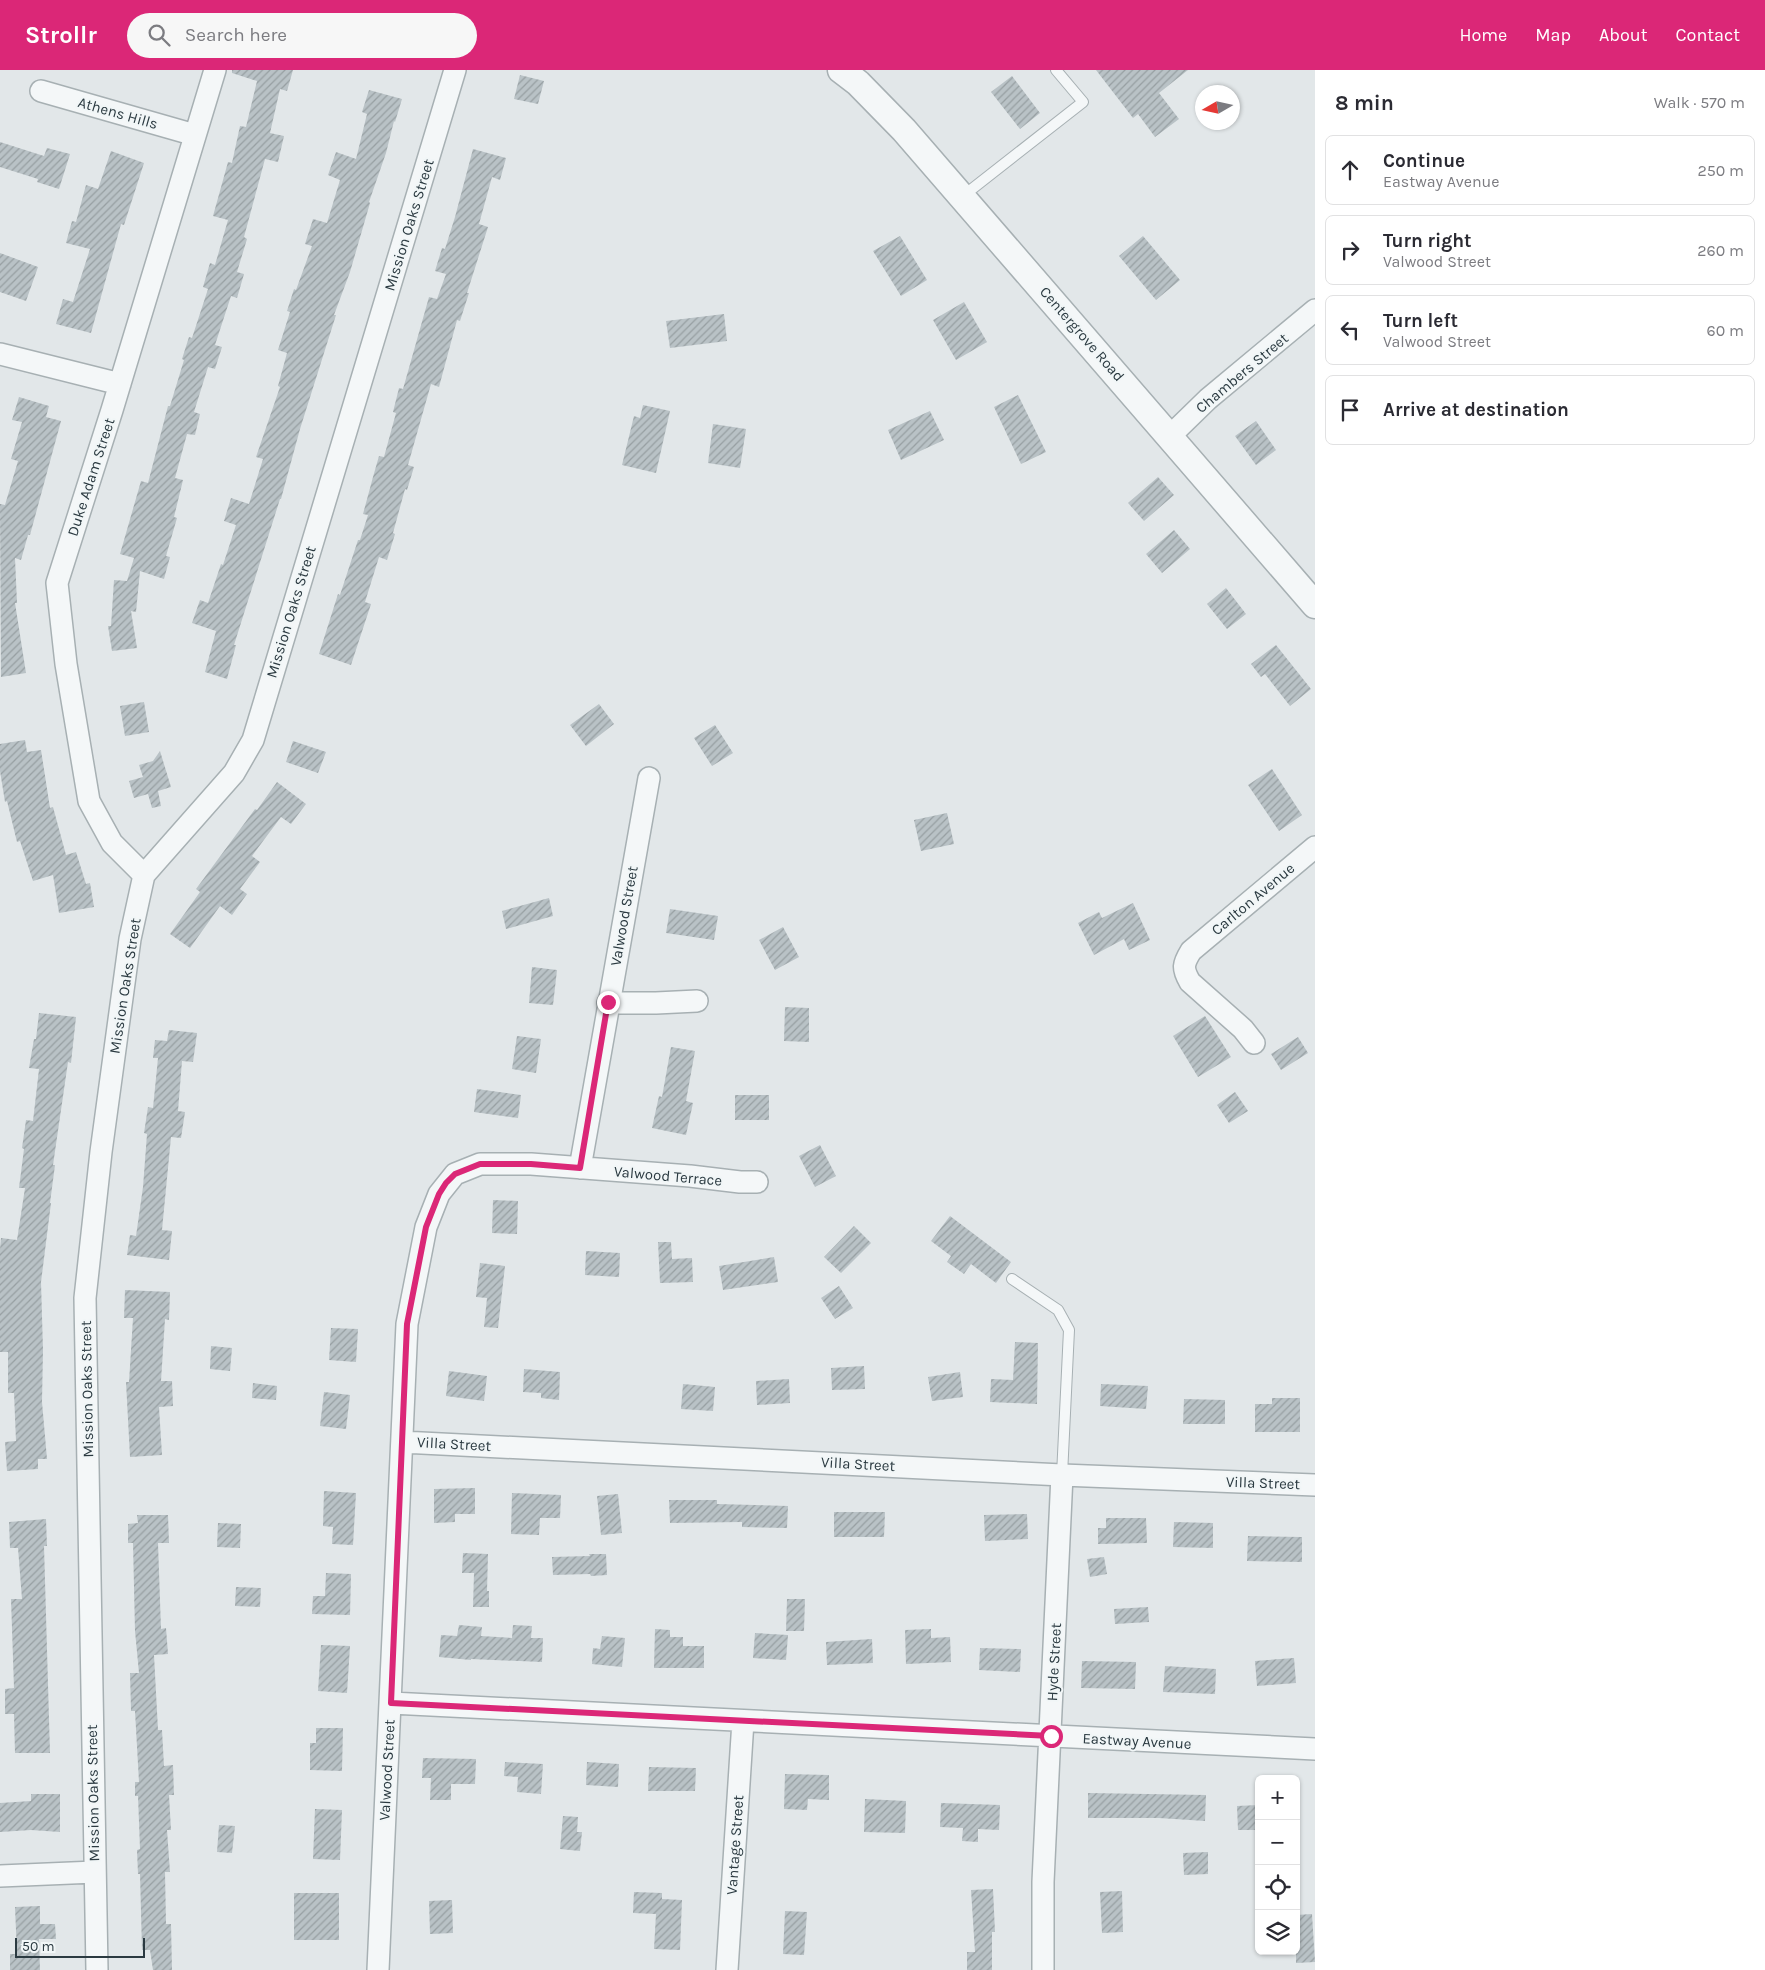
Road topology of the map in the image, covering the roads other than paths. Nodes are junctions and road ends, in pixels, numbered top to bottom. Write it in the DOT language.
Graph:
graph roads {
  1 [pos="215,70"];
  2 [pos="455,70"];
  3 [pos="841,70"];
  4 [pos="1056,70"];
  5 [pos="41,91"];
  6 [pos="195,135"];
  7 [pos="962,197"];
  8 [pos="1315,310"];
  9 [pos="0,354"];
  10 [pos="120,384"];
  11 [pos="1170,436"];
  12 [pos="1315,605"];
  13 [pos="649,778"];
  14 [pos="1315,847"];
  15 [pos="144,875"];
  16 [pos="696,1001"];
  17 [pos="608,1002"];
  18 [pos="1254,1043"];
  19 [pos="580,1168"];
  20 [pos="756,1182"];
  21 [pos="1012,1280"];
  22 [pos="402,1442"];
  23 [pos="1062,1475"];
  24 [pos="1315,1485"];
  25 [pos="391,1703"];
  26 [pos="743,1721"];
  27 [pos="1051,1736"];
  28 [pos="1315,1749"];
  29 [pos="95,1872"];
  30 [pos="0,1876"];
  31 [pos="97,1970"];
  32 [pos="378,1970"];
  33 [pos="727,1970"];
  34 [pos="1043,1970"];
  1 -- 6 [label="street, Duke Adam Street"];
  2 -- 15 [label="street, Mission Oaks Street"];
  3 -- 7 [label="street, Centergrove Road"];
  4 -- 7 [label="lane"];
  5 -- 6 [label="street, Athens Hills"];
  6 -- 10 [label="street, Duke Adam Street"];
  7 -- 11 [label="street, Centergrove Road"];
  8 -- 11 [label="street, Chambers Street"];
  9 -- 10 [label="street"];
  10 -- 15 [label="street, Duke Adam Street"];
  11 -- 12 [label="street, Centergrove Road"];
  13 -- 17 [label="street, Valwood Street"];
  14 -- 18 [label="street, Carlton Avenue"];
  15 -- 29 [label="street, Mission Oaks Street"];
  16 -- 17 [label="street"];
  17 -- 19 [label="street, Valwood Street"];
  19 -- 20 [label="street, Valwood Terrace"];
  19 -- 22 [label="street, Valwood Street"];
  21 -- 23 [label="lane"];
  22 -- 23 [label="street, Villa Street"];
  22 -- 25 [label="street, Valwood Street"];
  23 -- 24 [label="street, Villa Street"];
  23 -- 27 [label="street, Hyde Street"];
  25 -- 26 [label="street, Eastway Avenue"];
  25 -- 32 [label="street, Valwood Street"];
  26 -- 27 [label="street, Eastway Avenue"];
  26 -- 33 [label="street, Vantage Street"];
  27 -- 28 [label="street, Eastway Avenue"];
  27 -- 34 [label="street, Hyde Street"];
  29 -- 30 [label="street"];
  29 -- 31 [label="street, Mission Oaks Street"];
}
